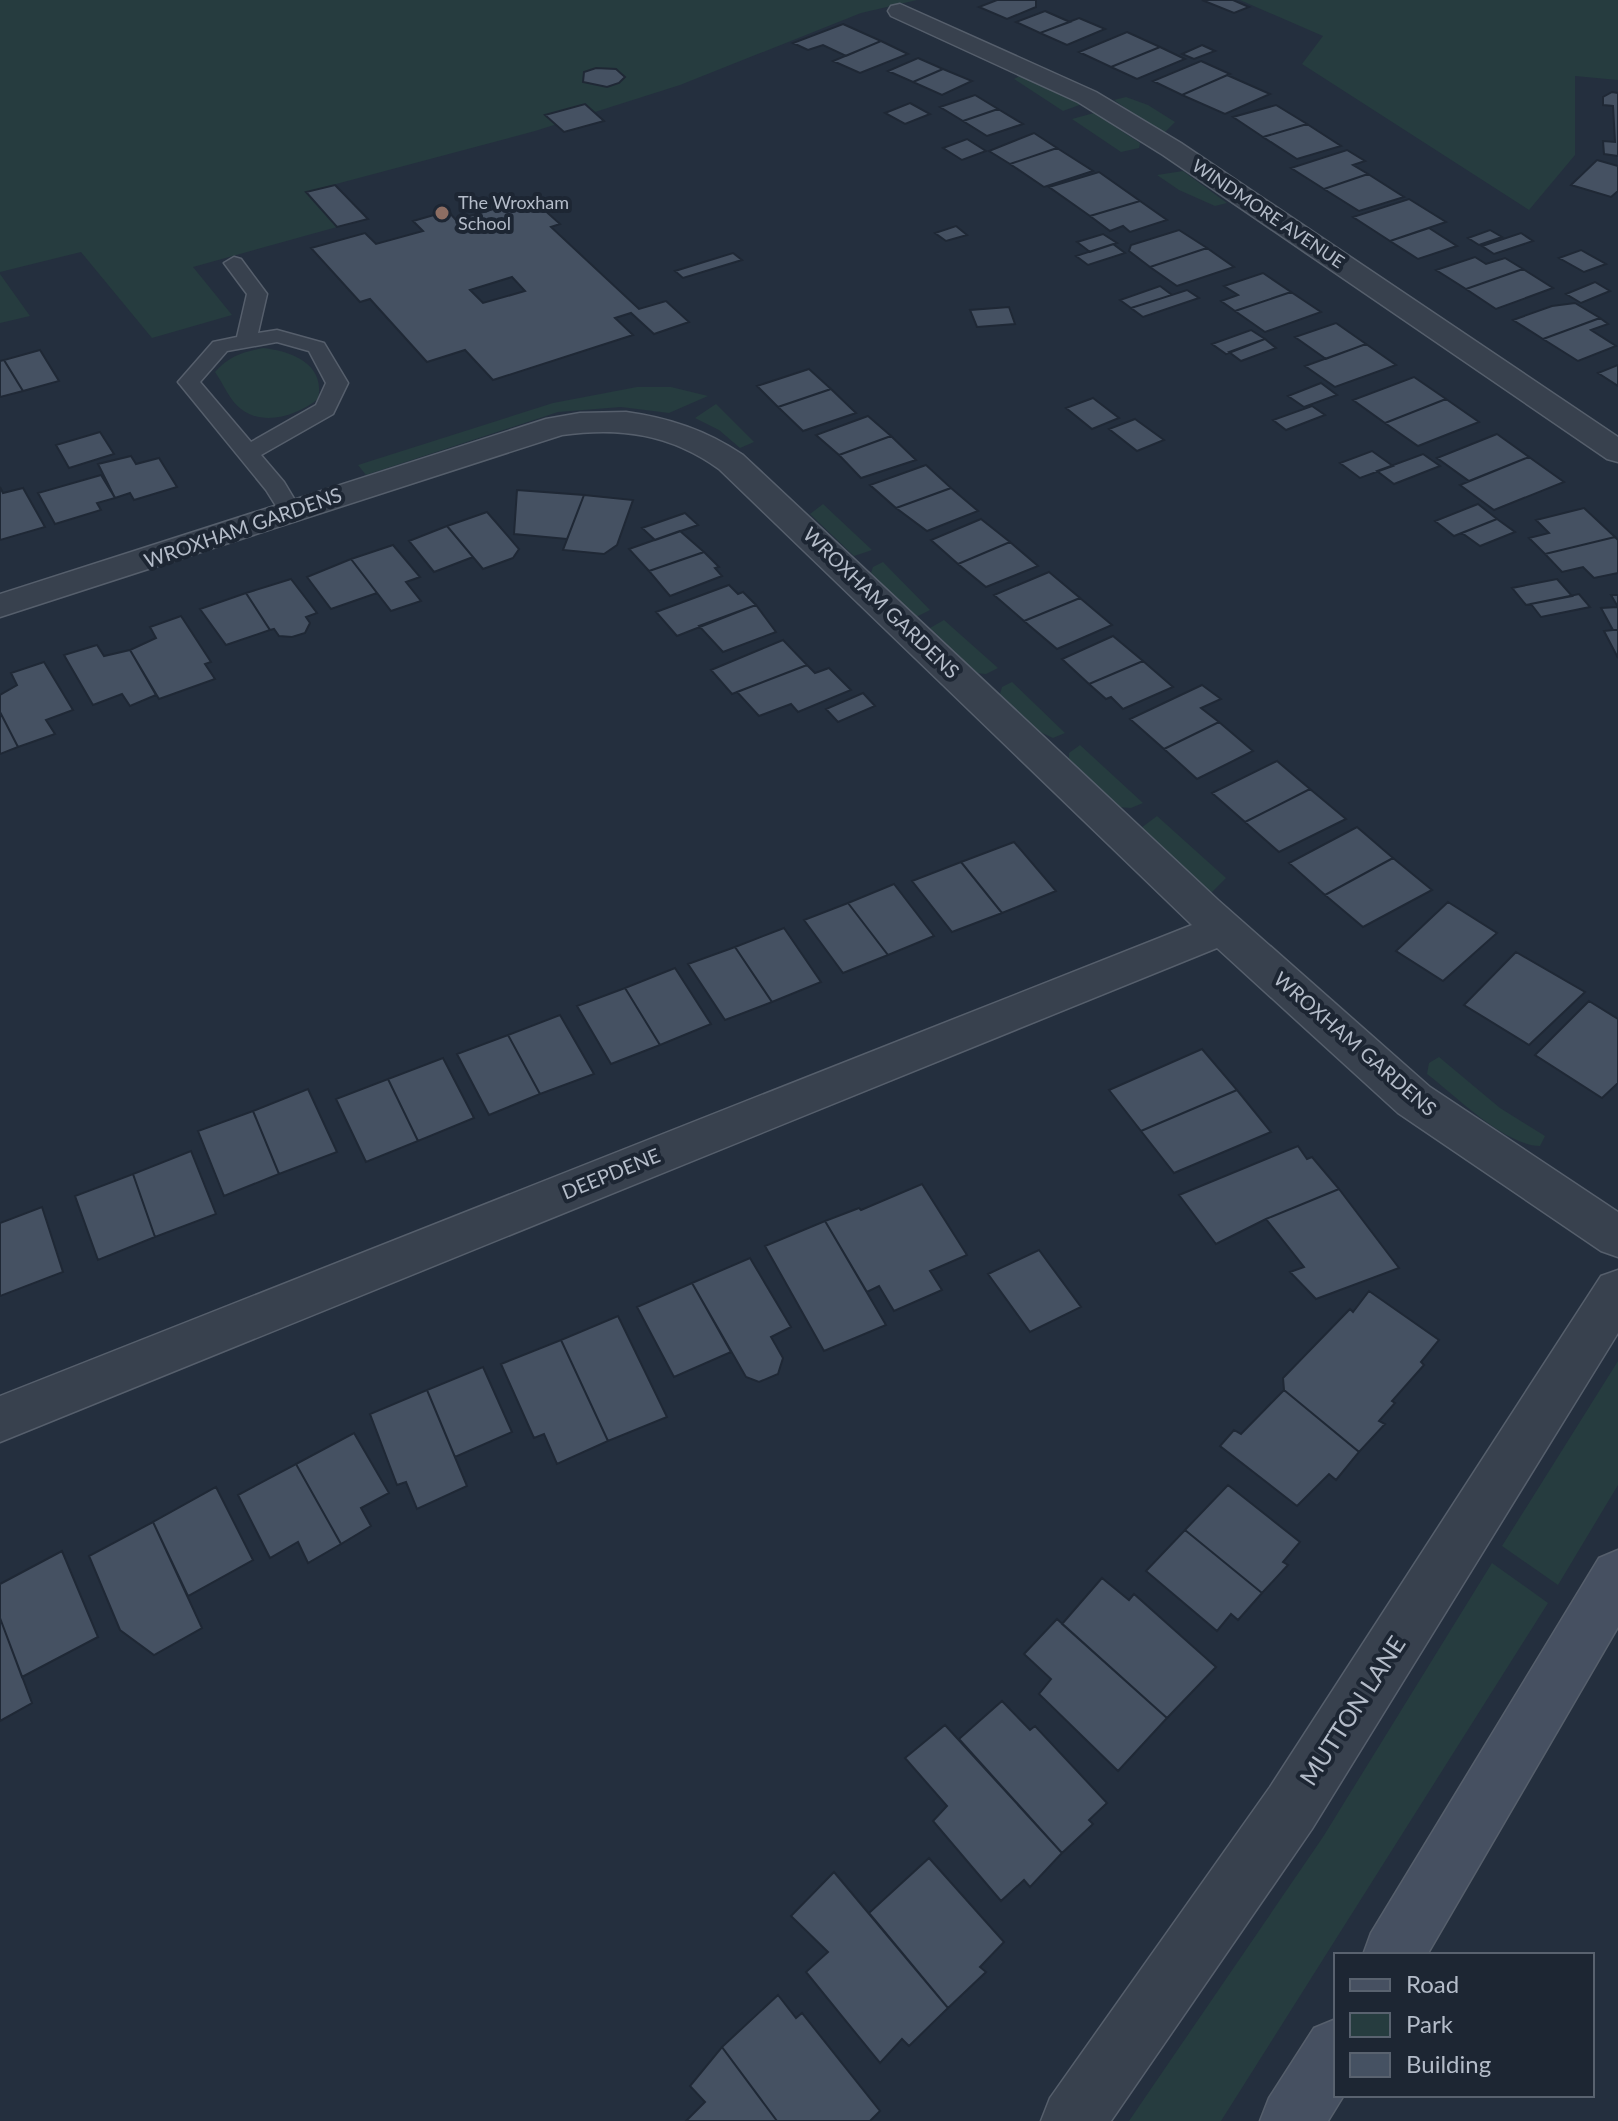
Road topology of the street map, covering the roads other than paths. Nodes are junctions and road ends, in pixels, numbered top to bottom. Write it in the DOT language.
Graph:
graph roads {
  1 [pos="900,11"];
  2 [pos="234,263"];
  3 [pos="246,342"];
  4 [pos="1618,452"];
  5 [pos="248,453"];
  6 [pos="291,512"];
  7 [pos="0,606"];
  8 [pos="1223,929"];
  9 [pos="1618,1237"];
  10 [pos="1618,1291"];
  11 [pos="0,1419"];
  12 [pos="1618,1576"];
  13 [pos="1394,1953"];
  14 [pos="1334,2053"];
  15 [pos="1073,2121"];
  16 [pos="1292,2121"];
  1 -- 4 [label="street, WINDMORE AVENUE"];
  2 -- 3 [label="lane"];
  3 -- 5 [label="lane"];
  3 -- 5 [label="lane"];
  5 -- 6 [label="lane"];
  6 -- 7 [label="street, WROXHAM GARDENS"];
  6 -- 8 [label="street, WROXHAM GARDENS"];
  8 -- 9 [label="street, WROXHAM GARDENS"];
  8 -- 11 [label="street, DEEPDENE"];
  10 -- 15 [label="street, MUTTON LANE"];
  12 -- 13 [label="main road"];
  14 -- 16 [label="main road"];
}
